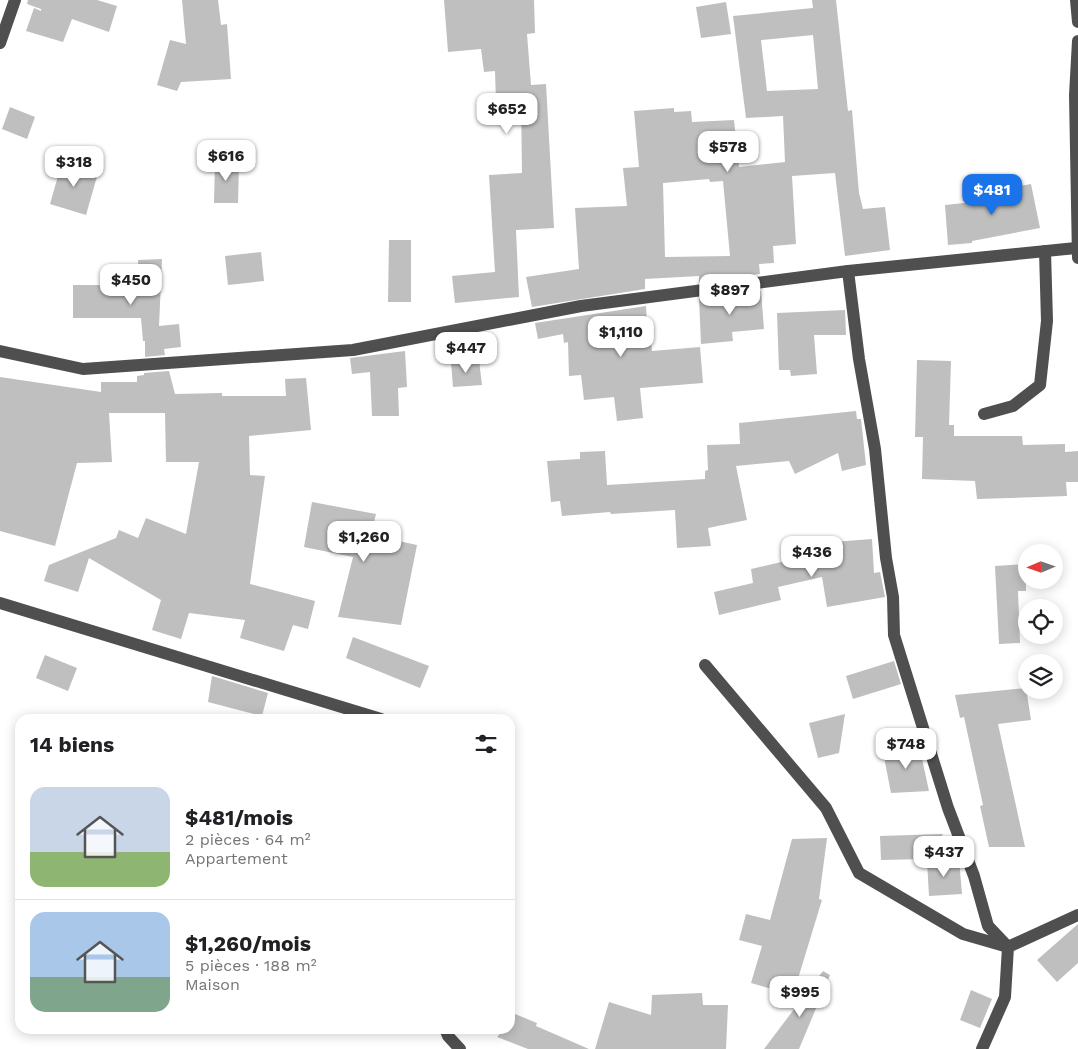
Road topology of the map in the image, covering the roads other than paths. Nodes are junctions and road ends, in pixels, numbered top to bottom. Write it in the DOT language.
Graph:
graph roads {
  1 [pos="16,0"];
  2 [pos="1076,0"];
  3 [pos="1078,22"];
  4 [pos="1078,41"];
  5 [pos="0,43"];
  6 [pos="1045,251"];
  7 [pos="1077,253"];
  8 [pos="848,271"];
  9 [pos="0,351"];
  10 [pos="984,414"];
  11 [pos="0,602"];
  12 [pos="705,665"];
  13 [pos="365,714"];
  14 [pos="1078,915"];
  15 [pos="1008,946"];
  16 [pos="447,1034"];
  17 [pos="460,1049"];
  18 [pos="982,1049"];
  1 -- 5 [label="street"];
  2 -- 3 [label="street"];
  4 -- 7 [label="street"];
  6 -- 7 [label="street"];
  6 -- 8 [label="street"];
  6 -- 10 [label="street"];
  8 -- 9 [label="street"];
  8 -- 15 [label="street"];
  11 -- 13 [label="street"];
  12 -- 15 [label="street"];
  14 -- 15 [label="street"];
  15 -- 18 [label="street"];
  16 -- 17 [label="street"];
}
